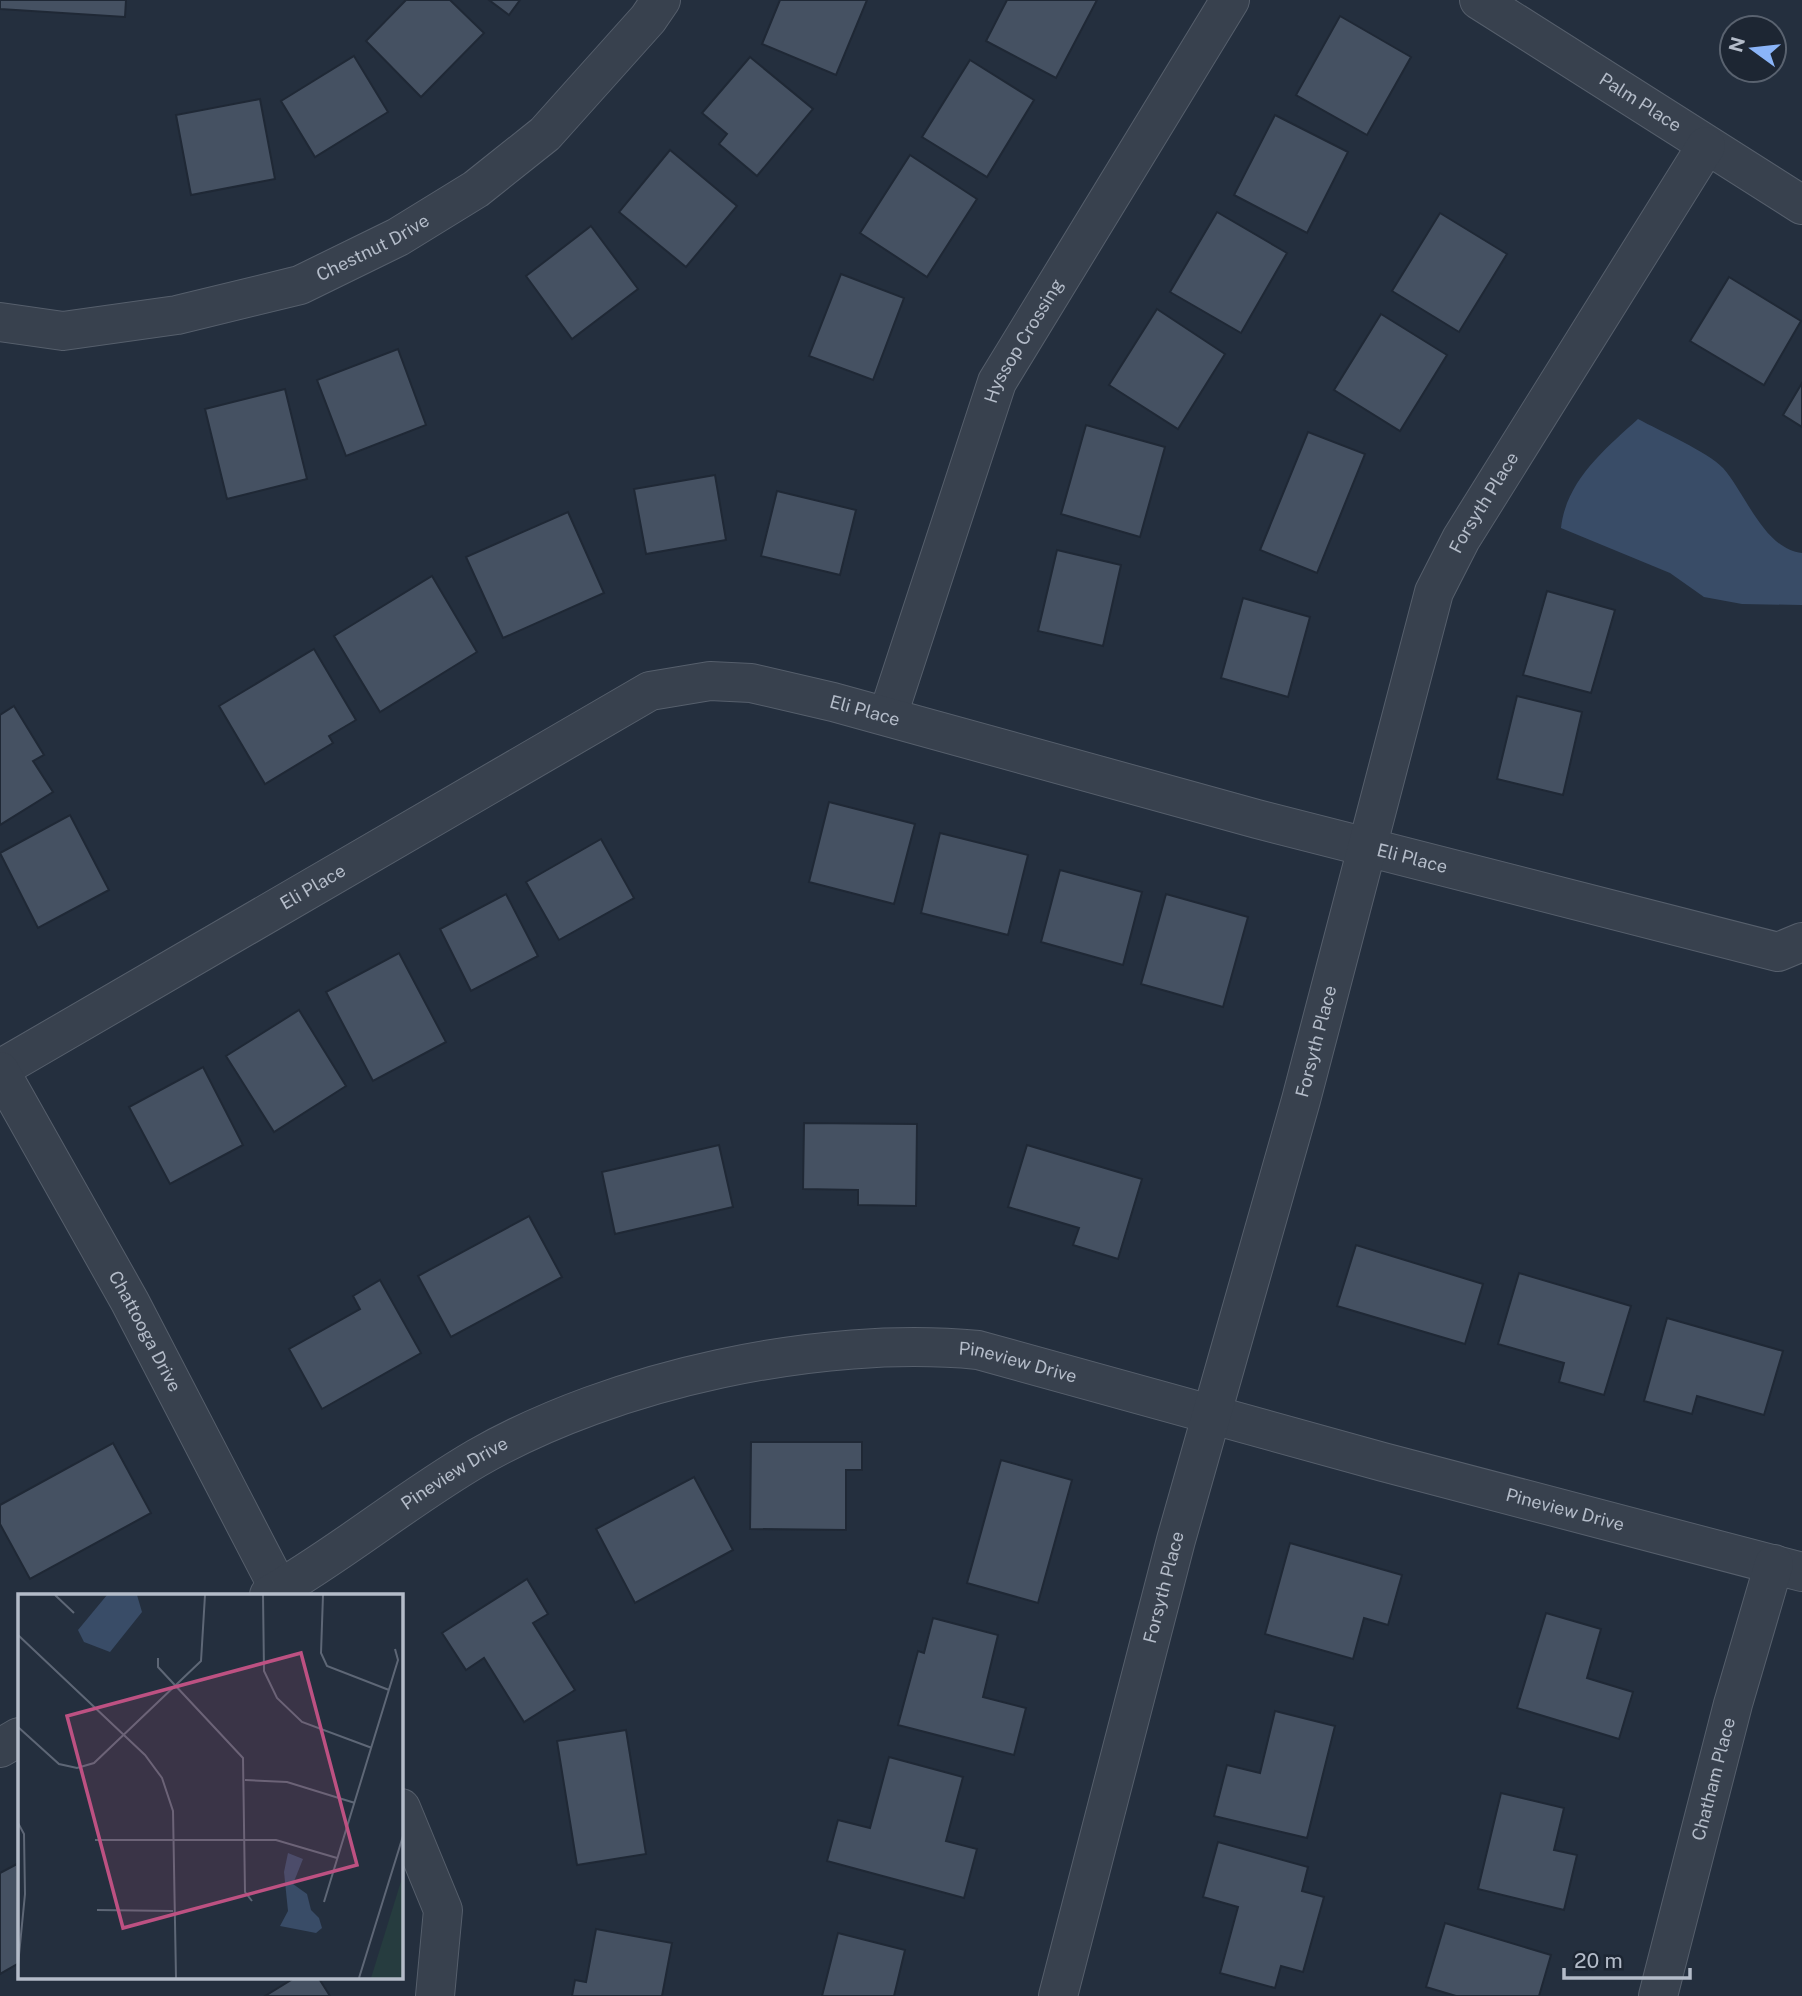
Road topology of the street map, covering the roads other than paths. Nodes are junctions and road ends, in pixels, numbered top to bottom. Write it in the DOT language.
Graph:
graph roads {
  1 [pos="661,0"];
  2 [pos="1230,0"];
  3 [pos="1479,0"];
  4 [pos="1706,146"];
  5 [pos="1802,205"];
  6 [pos="0,323"];
  7 [pos="888,715"];
  8 [pos="1366,847"];
  9 [pos="1802,942"];
  10 [pos="0,1070"];
  11 [pos="1213,1414"];
  12 [pos="1788,1568"];
  13 [pos="276,1594"];
  14 [pos="18,1738"];
  15 [pos="0,1748"];
  16 [pos="402,1810"];
  17 [pos="435,1996"];
  18 [pos="1058,1996"];
  19 [pos="1658,1996"];
  1 -- 6 [label="street, Chestnut Drive"];
  2 -- 7 [label="street, Hyssop Crossing"];
  3 -- 4 [label="street, Palm Place"];
  4 -- 5 [label="street, Palm Place"];
  4 -- 8 [label="street, Forsyth Place"];
  7 -- 8 [label="street, Eli Place"];
  7 -- 10 [label="street, Eli Place"];
  8 -- 9 [label="street, Eli Place"];
  8 -- 11 [label="street, Forsyth Place"];
  10 -- 13 [label="street, Chattooga Drive"];
  11 -- 12 [label="street, Pineview Drive"];
  11 -- 13 [label="street, Pineview Drive"];
  11 -- 18 [label="street, Forsyth Place"];
  12 -- 19 [label="street, Chatham Place"];
  14 -- 15 [label="street"];
  16 -- 17 [label="street"];
}
